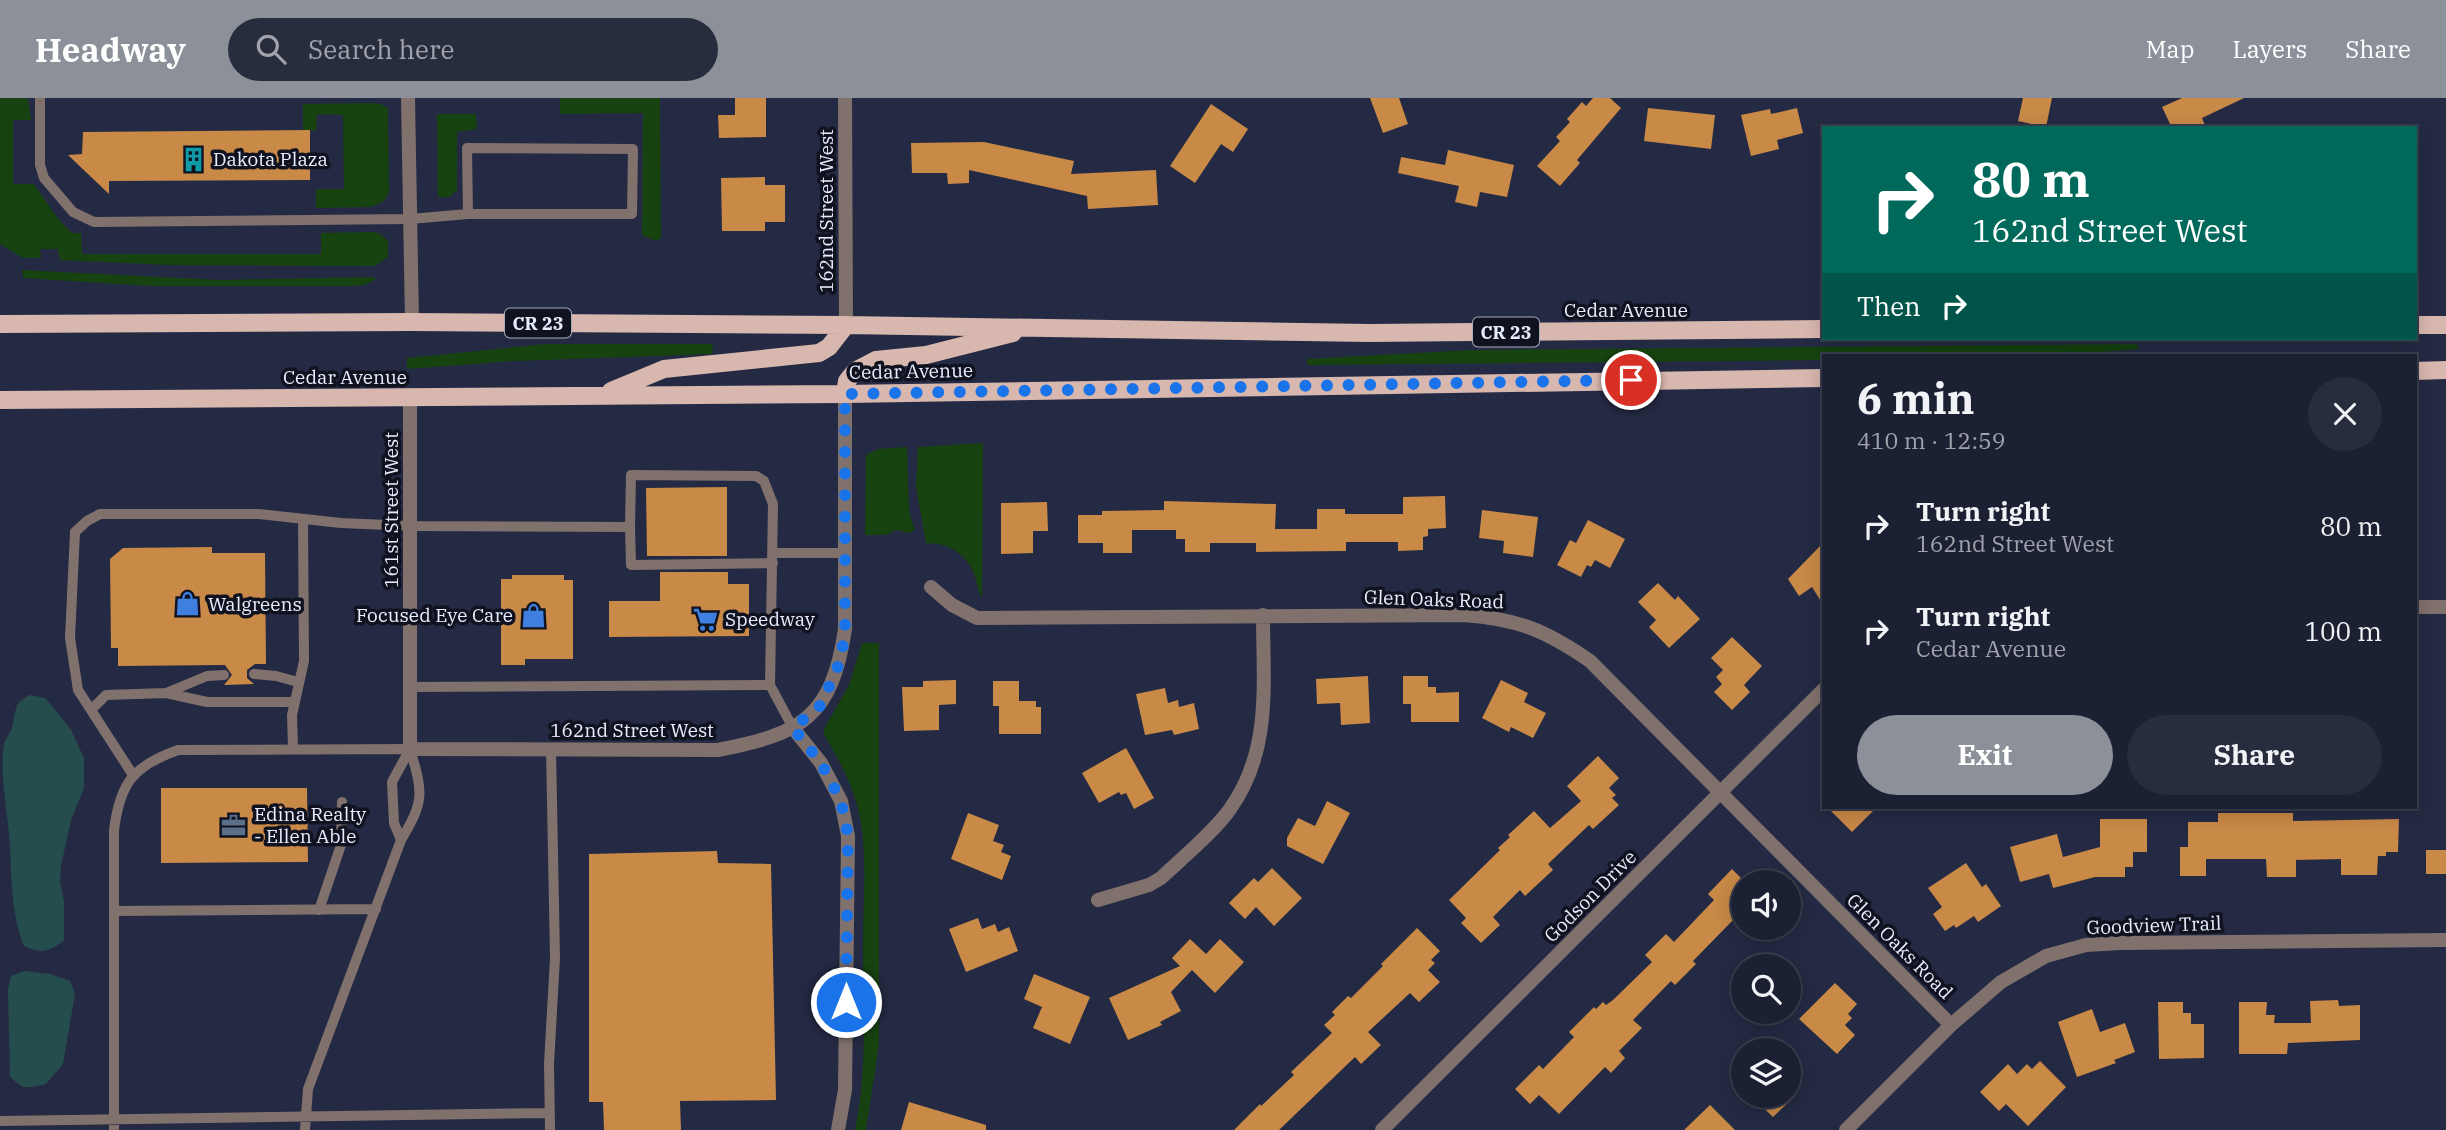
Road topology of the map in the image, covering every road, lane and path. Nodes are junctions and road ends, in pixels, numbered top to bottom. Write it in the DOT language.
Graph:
graph roads {
  1 [pos="40,98"];
  2 [pos="408,98"];
  3 [pos="845,98"];
  4 [pos="468,214"];
  5 [pos="410,219"];
  6 [pos="412,322"];
  7 [pos="0,324"];
  8 [pos="846,325"];
  9 [pos="2417,325"];
  10 [pos="2446,325"];
  11 [pos="1036,327"];
  12 [pos="1822,329"];
  13 [pos="2417,370"];
  14 [pos="2446,370"];
  15 [pos="1822,377"];
  16 [pos="845,394"];
  17 [pos="601,395"];
  18 [pos="410,397"];
  19 [pos="0,400"];
  20 [pos="303,519"];
  21 [pos="410,526"];
  22 [pos="630,527"];
  23 [pos="845,553"];
  24 [pos="773,558"];
  25 [pos="931,587"];
  26 [pos="2417,607"];
  27 [pos="2446,607"];
  28 [pos="1263,615"];
  29 [pos="254,674"];
  30 [pos="224,675"];
  31 [pos="298,682"];
  32 [pos="770,685"];
  33 [pos="410,687"];
  34 [pos="1822,691"];
  35 [pos="166,693"];
  36 [pos="295,702"];
  37 [pos="91,710"];
  38 [pos="793,728"];
  39 [pos="410,749"];
  40 [pos="293,750"];
  41 [pos="551,750"];
  42 [pos="133,775"];
  43 [pos="1722,792"];
  44 [pos="342,802"];
  45 [pos="401,840"];
  46 [pos="1098,900"];
  47 [pos="376,909"];
  48 [pos="319,910"];
  49 [pos="114,911"];
  50 [pos="2446,940"];
  51 [pos="1951,1025"];
  52 [pos="550,1113"];
  53 [pos="304,1116"];
  54 [pos="0,1121"];
  55 [pos="114,1125"];
  56 [pos="305,1130"];
  57 [pos="550,1130"];
  58 [pos="838,1130"];
  59 [pos="1382,1130"];
  60 [pos="1846,1130"];
  1 -- 5 [label="lane"];
  2 -- 5 [label="street"];
  3 -- 8 [label="street, 162nd Street West"];
  4 -- 4 [label="lane"];
  4 -- 5 [label="lane"];
  5 -- 6 [label="street"];
  6 -- 7 [label="main road, Cedar Avenue / CR 23"];
  6 -- 8 [label="main road, Cedar Avenue / CR 23"];
  8 -- 11 [label="main road, Cedar Avenue / CR 23"];
  8 -- 17 [label="main road"];
  9 -- 10 [label="main road"];
  11 -- 12 [label="main road, Cedar Avenue / CR 23"];
  11 -- 16 [label="main road"];
  13 -- 14 [label="main road"];
  15 -- 16 [label="main road, Cedar Avenue"];
  16 -- 17 [label="main road, Cedar Avenue"];
  16 -- 23 [label="street, 162nd Street West"];
  17 -- 18 [label="main road, Cedar Avenue"];
  18 -- 19 [label="main road, Cedar Avenue"];
  18 -- 21 [label="street, 161st Street West"];
  20 -- 21 [label="lane"];
  20 -- 31 [label="lane"];
  20 -- 37 [label="lane"];
  21 -- 22 [label="lane"];
  21 -- 33 [label="street, 161st Street West"];
  22 -- 24 [label="lane"];
  22 -- 24 [label="lane"];
  23 -- 24 [label="lane"];
  23 -- 38 [label="street, 162nd Street West"];
  24 -- 32 [label="lane"];
  25 -- 28 [label="street, Glen Oaks Road"];
  26 -- 27 [label="street"];
  28 -- 43 [label="street, Glen Oaks Road"];
  28 -- 46 [label="street"];
  29 -- 31 [label="lane"];
  30 -- 35 [label="lane"];
  31 -- 36 [label="lane"];
  32 -- 33 [label="lane"];
  32 -- 38 [label="lane"];
  33 -- 39 [label="street, 161st Street West"];
  34 -- 43 [label="street, Godson Drive"];
  35 -- 36 [label="lane"];
  35 -- 37 [label="lane"];
  36 -- 40 [label="lane"];
  37 -- 42 [label="lane"];
  38 -- 41 [label="street, 162nd Street West"];
  38 -- 58 [label="street"];
  39 -- 40 [label="lane"];
  39 -- 41 [label="street, 162nd Street West"];
  39 -- 45 [label="lane"];
  39 -- 45 [label="lane"];
  40 -- 42 [label="lane"];
  41 -- 52 [label="lane"];
  42 -- 49 [label="lane"];
  43 -- 51 [label="street, Glen Oaks Road"];
  43 -- 59 [label="street, Godson Drive"];
  44 -- 48 [label="lane"];
  45 -- 47 [label="lane"];
  47 -- 48 [label="lane"];
  47 -- 53 [label="lane"];
  48 -- 49 [label="lane"];
  49 -- 55 [label="lane"];
  50 -- 51 [label="street, Goodview Trail"];
  51 -- 60 [label="street, Goodview Trail"];
  52 -- 53 [label="lane"];
  52 -- 57 [label="lane"];
  53 -- 55 [label="lane"];
  53 -- 56 [label="lane"];
  54 -- 55 [label="lane"];
}
